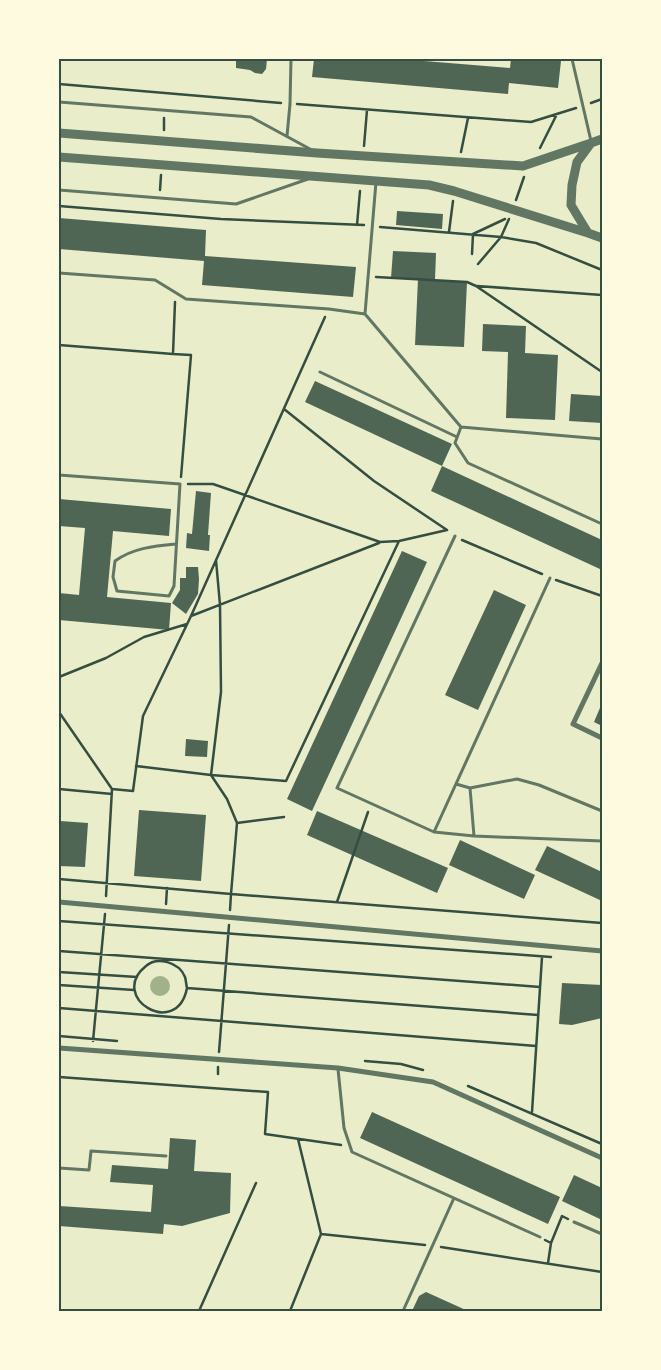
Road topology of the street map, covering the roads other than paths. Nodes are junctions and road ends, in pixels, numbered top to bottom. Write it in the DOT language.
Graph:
graph roads {
  1 [pos="291,59"];
  2 [pos="572,59"];
  3 [pos="59,102"];
  4 [pos="59,133"];
  5 [pos="288,136"];
  6 [pos="602,140"];
  7 [pos="591,143"];
  8 [pos="317,153"];
  9 [pos="59,157"];
  10 [pos="316,176"];
  11 [pos="376,181"];
  12 [pos="59,190"];
  13 [pos="588,233"];
  14 [pos="602,238"];
  15 [pos="59,273"];
  16 [pos="364,314"];
  17 [pos="320,372"];
  18 [pos="461,427"];
  19 [pos="458,437"];
  20 [pos="602,439"];
  21 [pos="59,475"];
  22 [pos="602,524"];
  23 [pos="455,536"];
  24 [pos="176,544"];
  25 [pos="550,578"];
  26 [pos="602,663"];
  27 [pos="602,738"];
  28 [pos="456,784"];
  29 [pos="470,788"];
  30 [pos="602,811"];
  31 [pos="434,832"];
  32 [pos="474,836"];
  33 [pos="602,842"];
  34 [pos="59,902"];
  35 [pos="602,951"];
  36 [pos="59,1048"];
  37 [pos="338,1068"];
  38 [pos="166,1156"];
  39 [pos="602,1158"];
  40 [pos="59,1168"];
  41 [pos="454,1198"];
  42 [pos="574,1222"];
  43 [pos="602,1234"];
  44 [pos="540,1237"];
  45 [pos="403,1311"];
  1 -- 5 [label="lane"];
  2 -- 7 [label="lane"];
  3 -- 5 [label="lane"];
  4 -- 8 [label="street"];
  5 -- 8 [label="lane"];
  6 -- 7 [label="street"];
  7 -- 8 [label="street"];
  7 -- 13 [label="street"];
  9 -- 10 [label="street"];
  10 -- 11 [label="street"];
  10 -- 12 [label="lane"];
  11 -- 13 [label="street"];
  11 -- 16 [label="lane"];
  13 -- 14 [label="street"];
  15 -- 16 [label="lane"];
  16 -- 18 [label="lane"];
  17 -- 19 [label="lane"];
  18 -- 19 [label="lane"];
  18 -- 20 [label="lane"];
  19 -- 22 [label="lane"];
  21 -- 24 [label="lane"];
  23 -- 31 [label="lane"];
  24 -- 24 [label="lane"];
  25 -- 28 [label="lane"];
  26 -- 27 [label="street"];
  28 -- 29 [label="lane"];
  28 -- 31 [label="lane"];
  29 -- 30 [label="lane"];
  29 -- 32 [label="lane"];
  31 -- 32 [label="lane"];
  32 -- 33 [label="lane"];
  34 -- 35 [label="street"];
  36 -- 37 [label="street"];
  37 -- 39 [label="street"];
  37 -- 41 [label="lane"];
  38 -- 40 [label="lane"];
  41 -- 44 [label="lane"];
  41 -- 45 [label="lane"];
  42 -- 43 [label="lane"];
}
